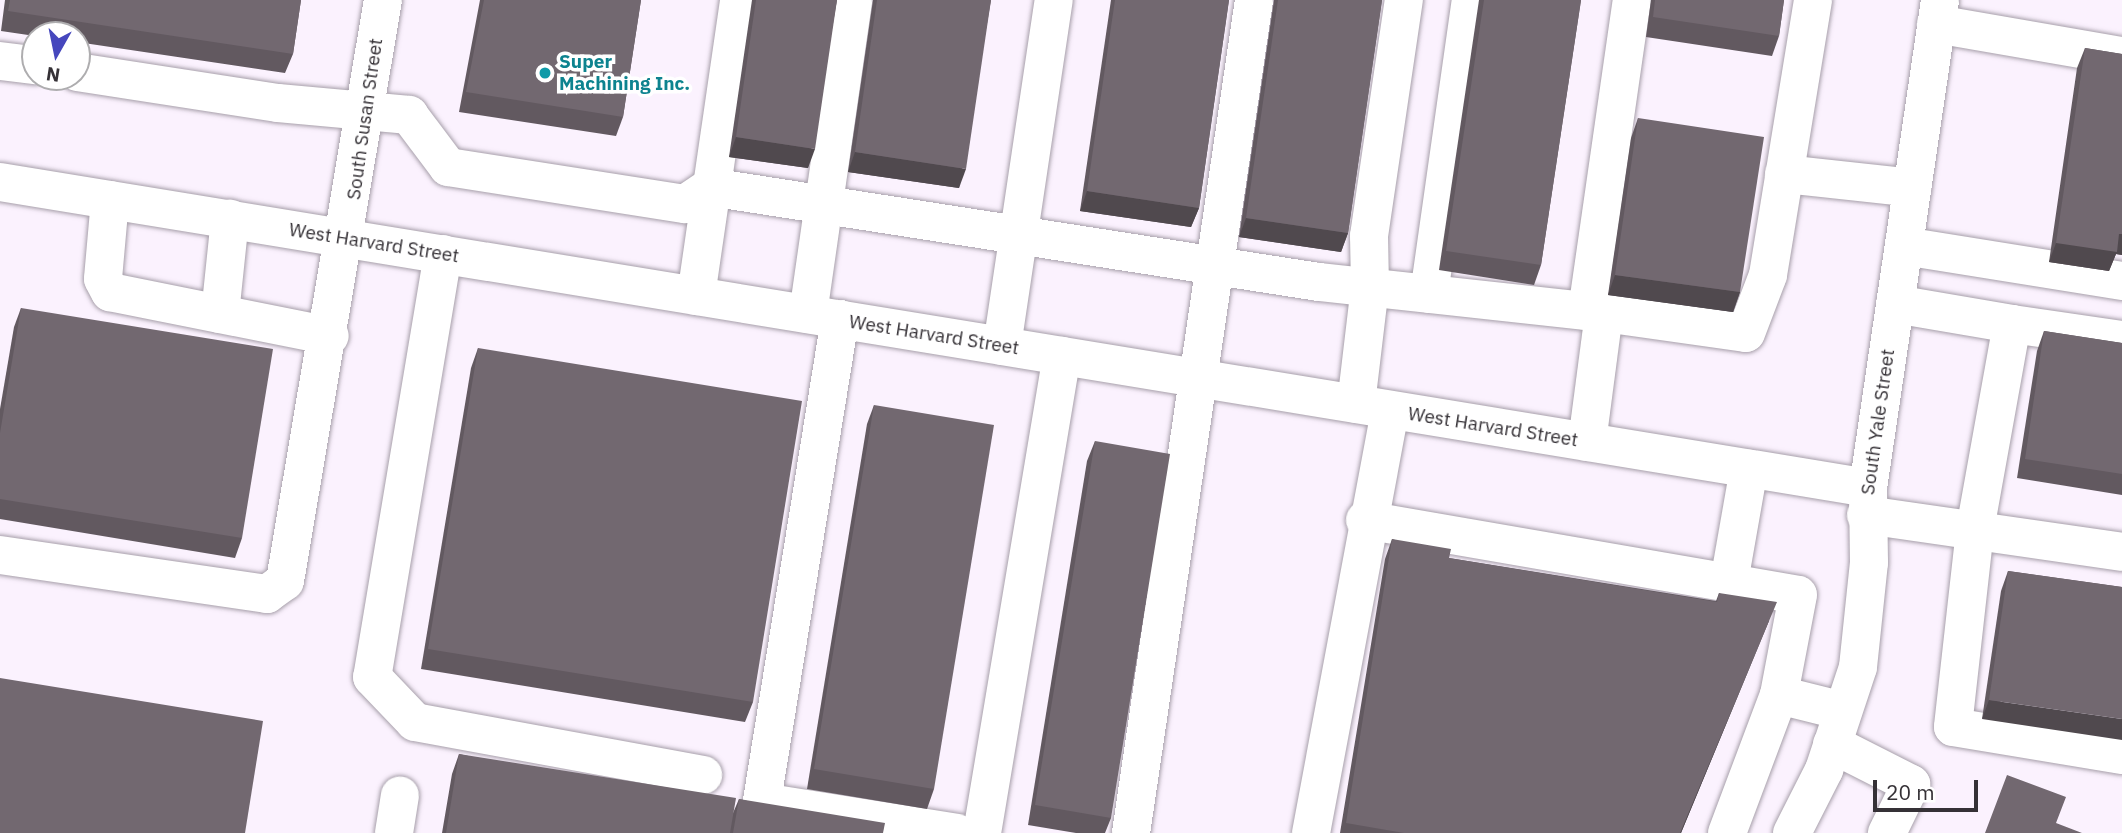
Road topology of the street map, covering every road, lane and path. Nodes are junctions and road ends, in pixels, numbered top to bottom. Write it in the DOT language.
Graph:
graph roads {
  1 [pos="383,0"];
  2 [pos="739,0"];
  3 [pos="853,0"];
  4 [pos="1054,0"];
  5 [pos="1254,0"];
  6 [pos="1404,0"];
  7 [pos="1471,0"];
  8 [pos="1632,0"];
  9 [pos="1813,0"];
  10 [pos="1938,12"];
  11 [pos="2122,56"];
  12 [pos="0,61"];
  13 [pos="21,63"];
  14 [pos="91,74"];
  15 [pos="367,108"];
  16 [pos="1784,174"];
  17 [pos="0,182"];
  18 [pos="710,187"];
  19 [pos="1912,188"];
  20 [pos="110,200"];
  21 [pos="824,203"];
  22 [pos="230,219"];
  23 [pos="1019,234"];
  24 [pos="347,239"];
  25 [pos="1904,247"];
  26 [pos="443,254"];
  27 [pos="1214,265"];
  28 [pos="2122,281"];
  29 [pos="1370,287"];
  30 [pos="1429,294"];
  31 [pos="696,296"];
  32 [pos="1895,304"];
  33 [pos="1596,312"];
  34 [pos="220,314"];
  35 [pos="824,317"];
  36 [pos="2012,324"];
  37 [pos="330,336"];
  38 [pos="2122,340"];
  39 [pos="1002,346"];
  40 [pos="1062,356"];
  41 [pos="1201,379"];
  42 [pos="1373,407"];
  43 [pos="1587,442"];
  44 [pos="1749,469"];
  45 [pos="1867,501"];
  46 [pos="1365,520"];
  47 [pos="1975,530"];
  48 [pos="2122,552"];
  49 [pos="0,555"];
  50 [pos="1729,582"];
  51 [pos="1779,695"];
  52 [pos="1838,728"];
  53 [pos="2122,755"];
  54 [pos="703,775"];
  55 [pos="400,795"];
  56 [pos="394,833"];
  57 [pos="957,833"];
  58 [pos="982,833"];
  59 [pos="1131,833"];
  60 [pos="1311,833"];
  61 [pos="1727,833"];
  62 [pos="1792,833"];
  63 [pos="1887,833"];
  1 -- 15 [label="street, South Susan Street"];
  2 -- 18 [label="street"];
  3 -- 21 [label="street"];
  4 -- 23 [label="street"];
  5 -- 27 [label="street"];
  6 -- 29 [label="street"];
  7 -- 30 [label="street"];
  8 -- 33 [label="street"];
  9 -- 16 [label="street"];
  10 -- 11 [label="street"];
  10 -- 19 [label="street, South Yale Street"];
  12 -- 13 [label="street"];
  14 -- 15 [label="street"];
  15 -- 18 [label="street"];
  15 -- 24 [label="street, South Susan Street"];
  16 -- 19 [label="street"];
  16 -- 33 [label="street"];
  17 -- 20 [label="street, West Harvard Street"];
  18 -- 21 [label="street"];
  18 -- 31 [label="street"];
  19 -- 25 [label="street, South Yale Street"];
  20 -- 22 [label="street, West Harvard Street"];
  20 -- 34 [label="street"];
  21 -- 23 [label="street"];
  21 -- 35 [label="street"];
  22 -- 24 [label="street, West Harvard Street"];
  22 -- 34 [label="street"];
  23 -- 27 [label="street"];
  23 -- 39 [label="street"];
  24 -- 26 [label="street, West Harvard Street"];
  24 -- 37 [label="street, South Susan Street"];
  25 -- 28 [label="street"];
  25 -- 32 [label="street, South Yale Street"];
  26 -- 31 [label="street, West Harvard Street"];
  26 -- 54 [label="street"];
  27 -- 29 [label="street"];
  27 -- 41 [label="street"];
  29 -- 30 [label="street"];
  29 -- 42 [label="street"];
  30 -- 33 [label="street"];
  31 -- 35 [label="street, West Harvard Street"];
  32 -- 36 [label="street"];
  32 -- 45 [label="street, South Yale Street"];
  33 -- 43 [label="street"];
  34 -- 37 [label="street"];
  35 -- 39 [label="street, West Harvard Street"];
  35 -- 57 [label="street"];
  36 -- 38 [label="street"];
  36 -- 47 [label="street"];
  37 -- 49 [label="street, South Susan Street"];
  39 -- 40 [label="street, West Harvard Street"];
  40 -- 41 [label="street, West Harvard Street"];
  40 -- 58 [label="street"];
  41 -- 42 [label="street, West Harvard Street"];
  41 -- 59 [label="street"];
  42 -- 43 [label="street, West Harvard Street"];
  42 -- 46 [label="street"];
  43 -- 44 [label="street, West Harvard Street"];
  44 -- 45 [label="street, West Harvard Street"];
  44 -- 50 [label="street"];
  45 -- 47 [label="street, West Harvard Street"];
  45 -- 52 [label="street, South Yale Street"];
  46 -- 50 [label="street"];
  46 -- 60 [label="street"];
  47 -- 48 [label="street, West Harvard Street"];
  47 -- 53 [label="street"];
  50 -- 51 [label="street"];
  51 -- 52 [label="street"];
  51 -- 61 [label="street"];
  52 -- 62 [label="street, South Yale Street"];
  52 -- 63 [label="street"];
  55 -- 56 [label="street"];
}
